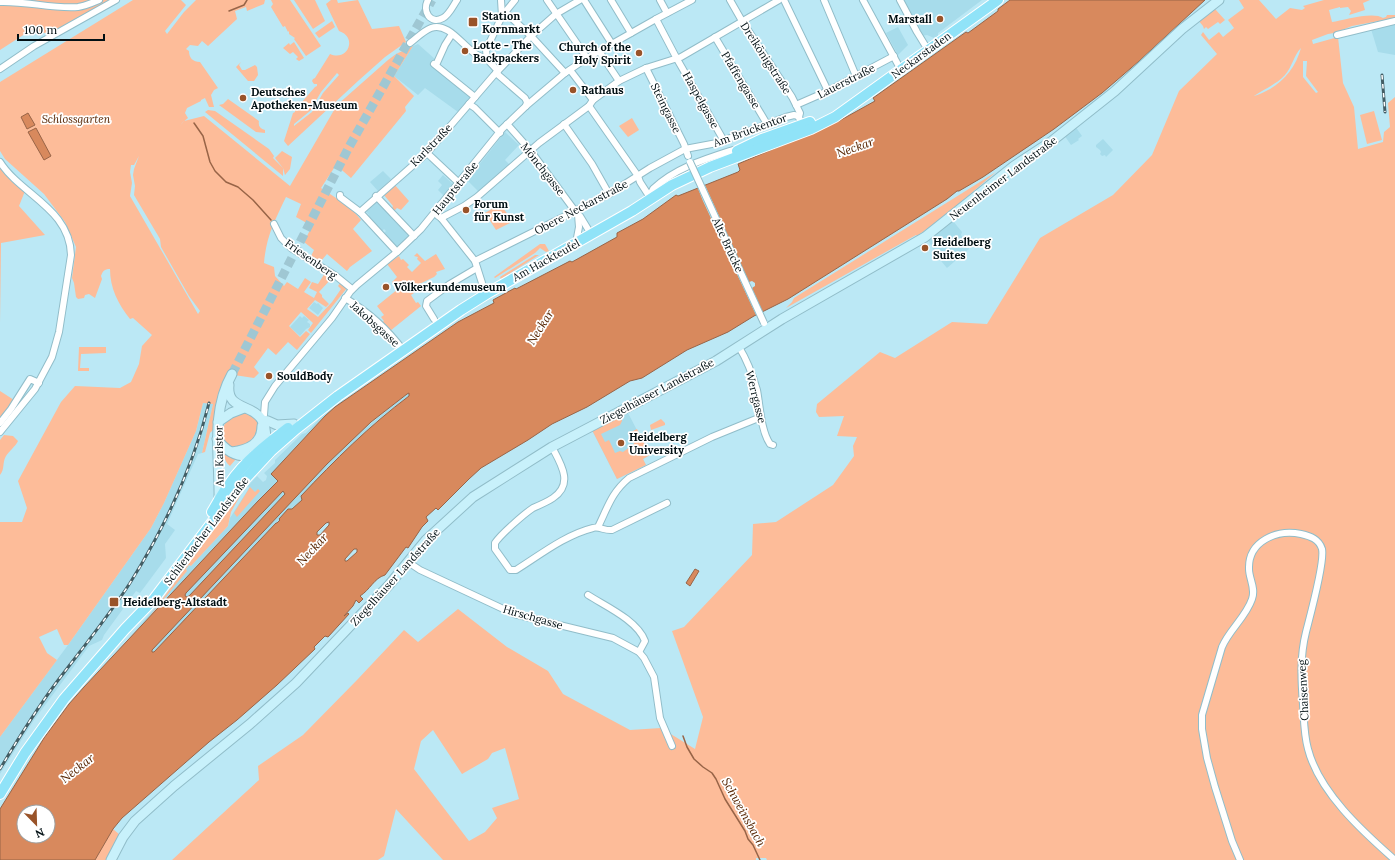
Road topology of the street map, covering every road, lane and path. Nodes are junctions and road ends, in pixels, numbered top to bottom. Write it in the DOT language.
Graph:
graph roads {
  1 [pos="99,0"];
  2 [pos="116,0"];
  3 [pos="428,0"];
  4 [pos="457,0"];
  5 [pos="501,0"];
  6 [pos="515,0"];
  7 [pos="547,0"];
  8 [pos="580,0"];
  9 [pos="584,0"];
  10 [pos="610,0"];
  11 [pos="660,0"];
  12 [pos="692,0"];
  13 [pos="730,0"];
  14 [pos="784,0"];
  15 [pos="824,0"];
  16 [pos="863,0"];
  17 [pos="900,0"];
  18 [pos="998,0"];
  19 [pos="1219,0"];
  20 [pos="777,1"];
  21 [pos="0,2"];
  22 [pos="667,13"];
  23 [pos="504,14"];
  24 [pos="556,14"];
  25 [pos="656,19"];
  26 [pos="742,21"];
  27 [pos="1395,21"];
  28 [pos="631,33"];
  29 [pos="452,34"];
  30 [pos="1338,35"];
  31 [pos="531,36"];
  32 [pos="714,37"];
  33 [pos="410,43"];
  34 [pos="612,44"];
  35 [pos="928,50"];
  36 [pos="599,51"];
  37 [pos="486,57"];
  38 [pos="587,58"];
  39 [pos="893,58"];
  40 [pos="678,60"];
  41 [pos="646,68"];
  42 [pos="0,69"];
  43 [pos="901,70"];
  44 [pos="567,71"];
  45 [pos="497,72"];
  46 [pos="856,76"];
  47 [pos="619,82"];
  48 [pos="828,91"];
  49 [pos="475,97"];
  50 [pos="591,103"];
  51 [pos="795,103"];
  52 [pos="469,104"];
  53 [pos="526,106"];
  54 [pos="766,121"];
  55 [pos="507,124"];
  56 [pos="564,124"];
  57 [pos="802,124"];
  58 [pos="500,133"];
  59 [pos="724,141"];
  60 [pos="684,146"];
  61 [pos="530,150"];
  62 [pos="737,151"];
  63 [pos="427,153"];
  64 [pos="0,162"];
  65 [pos="710,167"];
  66 [pos="699,172"];
  67 [pos="635,177"];
  68 [pos="458,183"];
  69 [pos="609,194"];
  70 [pos="340,196"];
  71 [pos="376,196"];
  72 [pos="651,199"];
  73 [pos="360,212"];
  74 [pos="577,213"];
  75 [pos="434,214"];
  76 [pos="441,218"];
  77 [pos="274,224"];
  78 [pos="591,234"];
  79 [pos="414,236"];
  80 [pos="576,243"];
  81 [pos="395,250"];
  82 [pos="476,265"];
  83 [pos="484,286"];
  84 [pos="352,290"];
  85 [pos="345,298"];
  86 [pos="434,319"];
  87 [pos="766,325"];
  88 [pos="739,347"];
  89 [pos="404,350"];
  90 [pos="39,383"];
  91 [pos="338,396"];
  92 [pos="244,408"];
  93 [pos="761,417"];
  94 [pos="262,420"];
  95 [pos="218,422"];
  96 [pos="0,423"];
  97 [pos="294,424"];
  98 [pos="0,432"];
  99 [pos="217,439"];
  100 [pos="773,445"];
  101 [pos="552,447"];
  102 [pos="230,452"];
  103 [pos="263,453"];
  104 [pos="219,500"];
  105 [pos="667,502"];
  106 [pos="598,528"];
  107 [pos="408,562"];
  108 [pos="588,595"];
  109 [pos="125,629"];
  110 [pos="639,652"];
  111 [pos="672,746"];
  112 [pos="0,794"];
  113 [pos="111,860"];
  114 [pos="1240,860"];
  115 [pos="1395,860"];
  1 -- 21 [label="street"];
  2 -- 42 [label="street"];
  3 -- 4 [label="street"];
  5 -- 23 [label="street"];
  6 -- 23 [label="street"];
  7 -- 24 [label="street"];
  8 -- 24 [label="street, Karlstraße"];
  9 -- 34 [label="street"];
  10 -- 28 [label="street"];
  11 -- 22 [label="street"];
  12 -- 22 [label="street, Hauptstraße"];
  13 -- 26 [label="street, Dreikönigstraße"];
  14 -- 48 [label="street"];
  15 -- 46 [label="street"];
  16 -- 39 [label="street"];
  17 -- 35 [label="street"];
  18 -- 35 [label="main road, Neckarstaden"];
  19 -- 87 [label="main road, Neuenheimer Landstraße"];
  20 -- 26 [label="street"];
  22 -- 25 [label="street, Hauptstraße"];
  23 -- 31 [label="street"];
  23 -- 37 [label="street"];
  24 -- 31 [label="street, Karlstraße"];
  24 -- 38 [label="street"];
  25 -- 28 [label="street, Hauptstraße"];
  25 -- 40 [label="street, Haspelgasse"];
  26 -- 32 [label="street"];
  26 -- 51 [label="street, Dreikönigstraße"];
  27 -- 30 [label="street"];
  28 -- 34 [label="street, Hauptstraße"];
  29 -- 33 [label="street"];
  29 -- 37 [label="street"];
  29 -- 49 [label="street"];
  31 -- 44 [label="street"];
  31 -- 45 [label="street, Karlstraße"];
  32 -- 40 [label="street"];
  32 -- 54 [label="street, Pfaffengasse"];
  34 -- 36 [label="street, Hauptstraße"];
  35 -- 43 [label="main road, Neckarstaden"];
  36 -- 38 [label="street, Hauptstraße"];
  36 -- 47 [label="street"];
  37 -- 45 [label="street"];
  38 -- 44 [label="street, Hauptstraße"];
  39 -- 43 [label="street"];
  39 -- 46 [label="street, Lauerstraße"];
  40 -- 41 [label="street"];
  40 -- 59 [label="street, Haspelgasse"];
  41 -- 47 [label="street"];
  41 -- 60 [label="street, Steingasse"];
  43 -- 57 [label="main road, Neckarstaden"];
  44 -- 50 [label="street"];
  44 -- 53 [label="street, Hauptstraße"];
  45 -- 49 [label="street, Karlstraße"];
  45 -- 53 [label="street"];
  46 -- 48 [label="street, Lauerstraße"];
  47 -- 50 [label="street"];
  48 -- 51 [label="street, Lauerstraße"];
  49 -- 52 [label="street, Karlstraße"];
  50 -- 56 [label="street"];
  50 -- 67 [label="street"];
  51 -- 57 [label="street, Dreikönigstraße"];
  52 -- 58 [label="street"];
  52 -- 63 [label="street, Karlstraße"];
  53 -- 55 [label="street, Hauptstraße"];
  54 -- 57 [label="street, Am Brückentor"];
  54 -- 59 [label="street, Am Brückentor"];
  55 -- 58 [label="street, Hauptstraße"];
  55 -- 61 [label="street, Mönchgasse"];
  56 -- 61 [label="street"];
  56 -- 69 [label="street"];
  57 -- 62 [label="main road, Neckarstaden"];
  57 -- 65 [label="main road, Neckarstaden"];
  58 -- 68 [label="street, Hauptstraße"];
  59 -- 60 [label="street, Am Brückentor"];
  60 -- 67 [label="street, Obere Neckarstraße"];
  60 -- 87 [label="street, Alte Brücke, bridge"];
  61 -- 74 [label="street, Mönchgasse"];
  61 -- 76 [label="street"];
  62 -- 65 [label="main road, Neckarstaden"];
  62 -- 72 [label="street"];
  63 -- 68 [label="street"];
  63 -- 71 [label="street, Karlstraße"];
  64 -- 90 [label="street"];
  65 -- 66 [label="main road, Neckarstaden"];
  66 -- 72 [label="main road, Am Hackteufel"];
  67 -- 69 [label="street, Obere Neckarstraße"];
  67 -- 72 [label="street"];
  68 -- 75 [label="street, Hauptstraße"];
  69 -- 74 [label="street, Obere Neckarstraße"];
  70 -- 73 [label="street"];
  71 -- 73 [label="street, Karlstraße"];
  71 -- 79 [label="street"];
  72 -- 78 [label="main road, Am Hackteufel"];
  73 -- 81 [label="street"];
  74 -- 78 [label="street, Mönchgasse"];
  74 -- 80 [label="street"];
  74 -- 82 [label="street, Obere Neckarstraße"];
  75 -- 76 [label="street"];
  75 -- 79 [label="street, Hauptstraße"];
  76 -- 82 [label="street"];
  77 -- 84 [label="street, Friesenberg"];
  78 -- 80 [label="main road, Am Hackteufel"];
  79 -- 81 [label="street, Hauptstraße"];
  80 -- 89 [label="main road, Am Hackteufel"];
  81 -- 84 [label="street, Hauptstraße"];
  82 -- 83 [label="street"];
  82 -- 86 [label="street, Obere Neckarstraße"];
  84 -- 85 [label="street, Hauptstraße"];
  85 -- 89 [label="street, Jakobsgasse"];
  85 -- 94 [label="street, Hauptstraße"];
  87 -- 88 [label="main road, Ziegelhäuser Landstraße"];
  88 -- 93 [label="street, Werrgasse"];
  88 -- 101 [label="main road, Ziegelhäuser Landstraße"];
  89 -- 91 [label="main road, Am Hackteufel"];
  90 -- 96 [label="street"];
  90 -- 98 [label="street"];
  91 -- 97 [label="main road, Am Hackteufel"];
  91 -- 103 [label="main road, Am Hackteufel"];
  92 -- 94 [label="main road, Am Karlstor"];
  92 -- 95 [label="main road"];
  92 -- 95 [label="main road, Am Karlstor"];
  93 -- 100 [label="street, Werrgasse"];
  93 -- 106 [label="street"];
  94 -- 97 [label="main road"];
  94 -- 102 [label="main road"];
  94 -- 103 [label="main road"];
  95 -- 99 [label="main road, Am Karlstor"];
  97 -- 103 [label="main road, Am Hackteufel"];
  99 -- 102 [label="main road"];
  99 -- 104 [label="main road, Am Karlstor"];
  101 -- 106 [label="street"];
  101 -- 107 [label="main road, Ziegelhäuser Landstraße"];
  102 -- 103 [label="main road"];
  103 -- 104 [label="main road, Schlierbacher Landstraße"];
  103 -- 109 [label="main road, Schlierbacher Landstraße"];
  104 -- 109 [label="main road, Schlierbacher Landstraße"];
  105 -- 106 [label="street"];
  107 -- 110 [label="street, Hirschgasse"];
  107 -- 113 [label="main road, Ziegelhäuser Landstraße"];
  108 -- 110 [label="street"];
  109 -- 112 [label="main road, Schlierbacher Landstraße"];
  110 -- 111 [label="street, Hirschgasse"];
  114 -- 115 [label="street, Chaisenweg"];
}
